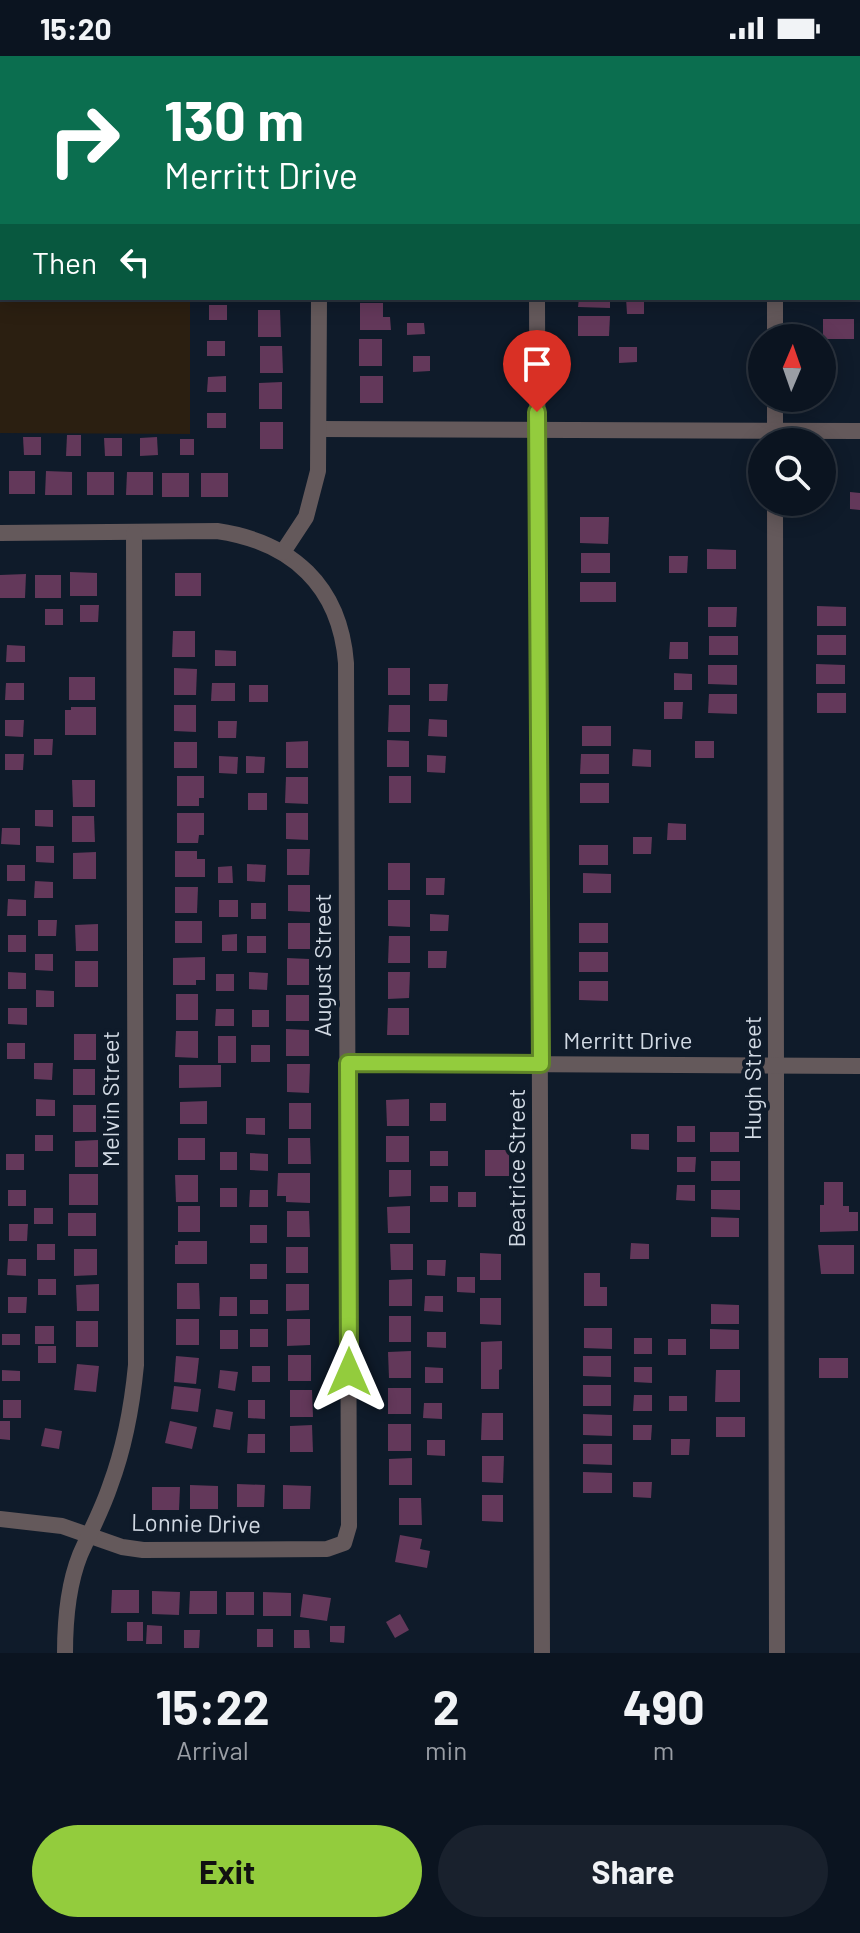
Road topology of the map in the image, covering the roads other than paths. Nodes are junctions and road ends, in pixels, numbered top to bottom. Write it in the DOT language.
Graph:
graph roads {
  1 [pos="319,300"];
  2 [pos="537,300"];
  3 [pos="775,300"];
  4 [pos="775,324"];
  5 [pos="319,429"];
  6 [pos="537,429"];
  7 [pos="860,431"];
  8 [pos="836,432"];
  9 [pos="748,435"];
  10 [pos="775,516"];
  11 [pos="0,533"];
  12 [pos="134,533"];
  13 [pos="283,552"];
  14 [pos="348,1063"];
  15 [pos="541,1064"];
  16 [pos="777,1065"];
  17 [pos="860,1066"];
  18 [pos="0,1519"];
  19 [pos="89,1536"];
  20 [pos="344,1543"];
  21 [pos="65,1653"];
  22 [pos="542,1653"];
  23 [pos="777,1653"];
  1 -- 5 [label="street"];
  2 -- 6 [label="street, Beatrice Street"];
  3 -- 4 [label="street"];
  5 -- 6 [label="street"];
  5 -- 13 [label="street"];
  6 -- 9 [label="street"];
  6 -- 15 [label="street, Beatrice Street"];
  7 -- 8 [label="street"];
  10 -- 16 [label="street, Hugh Street"];
  11 -- 12 [label="street, August Street"];
  12 -- 13 [label="street, August Street"];
  12 -- 19 [label="street, Melvin Street"];
  13 -- 14 [label="street, August Street"];
  14 -- 15 [label="street, Merritt Drive"];
  14 -- 20 [label="street, August Street"];
  15 -- 16 [label="street, Merritt Drive"];
  15 -- 22 [label="street, Beatrice Street"];
  16 -- 17 [label="street, Merritt Drive"];
  16 -- 23 [label="street, Hugh Street"];
  18 -- 19 [label="street, Lonnie Drive"];
  19 -- 20 [label="street, Lonnie Drive"];
  19 -- 21 [label="street, Melvin Street"];
}
